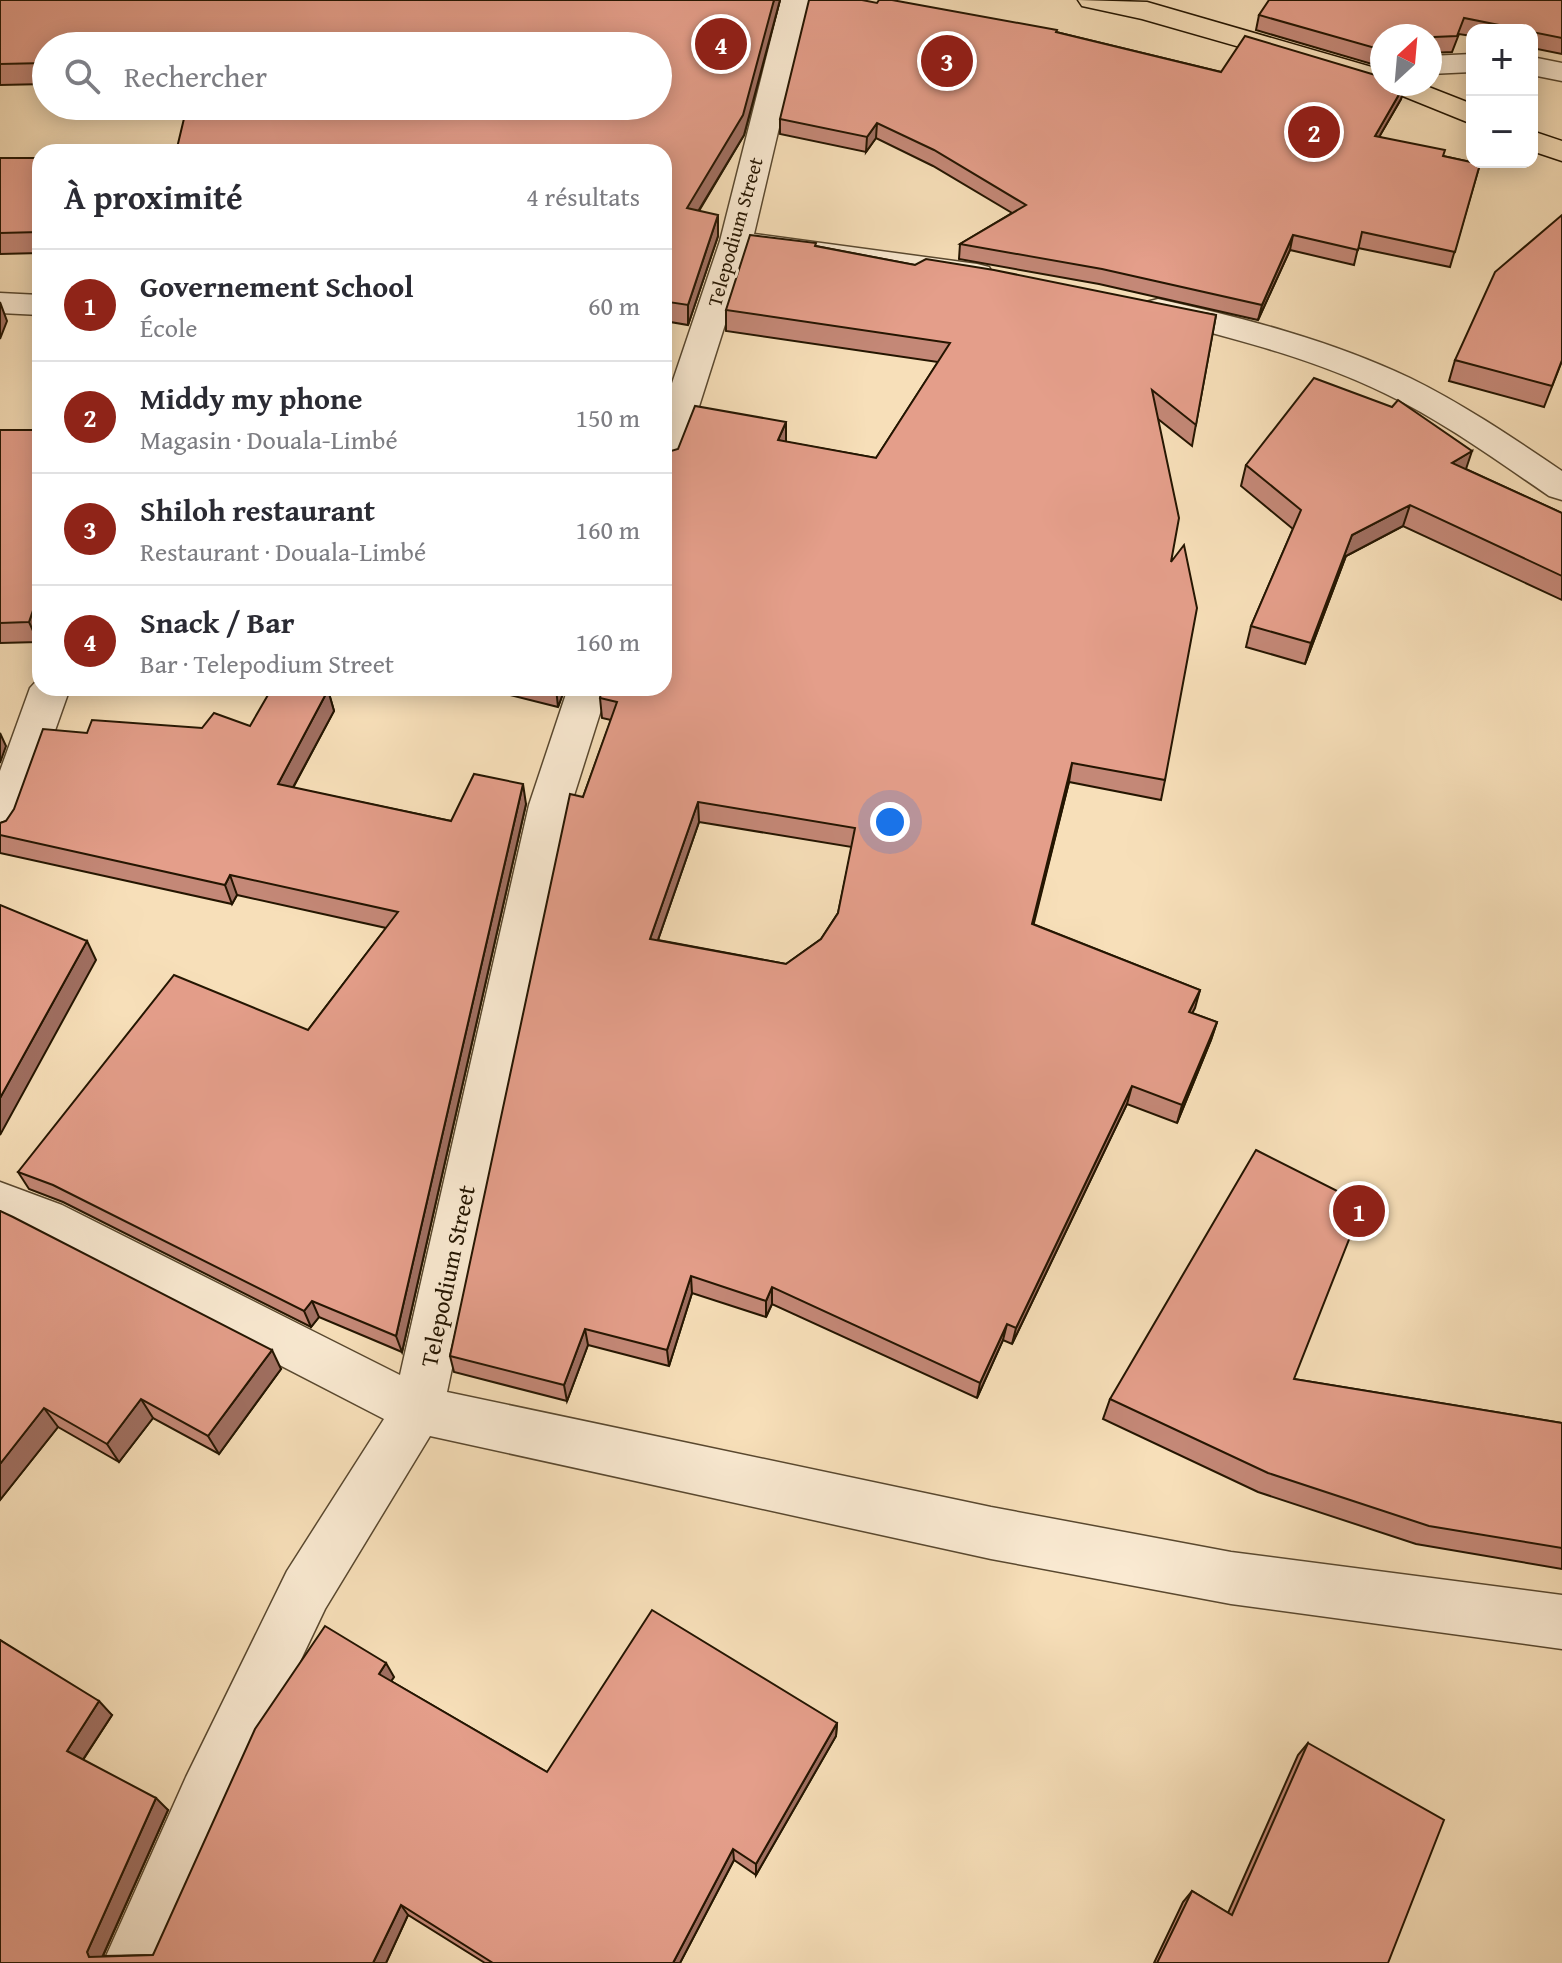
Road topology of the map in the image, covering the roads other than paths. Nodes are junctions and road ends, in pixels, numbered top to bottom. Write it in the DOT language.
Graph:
graph roads {
  1 [pos="795,0"];
  2 [pos="1092,0"];
  3 [pos="1466,63"];
  4 [pos="1442,64"];
  5 [pos="1538,67"];
  6 [pos="1370,71"];
  7 [pos="1562,72"];
  8 [pos="1425,96"];
  9 [pos="1466,113"];
  10 [pos="1538,142"];
  11 [pos="1562,152"];
  12 [pos="736,241"];
  13 [pos="1012,280"];
  14 [pos="0,303"];
  15 [pos="1131,303"];
  16 [pos="32,305"];
  17 [pos="672,436"];
  18 [pos="1562,488"];
  19 [pos="47,696"];
  20 [pos="585,696"];
  21 [pos="0,827"];
  22 [pos="0,1203"];
  23 [pos="418,1410"];
  24 [pos="1562,1622"];
  25 [pos="133,1963"];
  1 -- 12 [label="street, Telepodium Street"];
  2 -- 6 [label="highway"];
  3 -- 4 [label="street"];
  5 -- 7 [label="street"];
  8 -- 9 [label="highway"];
  10 -- 11 [label="highway"];
  12 -- 13 [label="street"];
  12 -- 17 [label="street, Telepodium Street"];
  14 -- 16 [label="street"];
  15 -- 18 [label="street"];
  19 -- 21 [label="street"];
  20 -- 23 [label="street, Telepodium Street"];
  22 -- 23 [label="street"];
  23 -- 24 [label="street"];
  23 -- 25 [label="street, Telepodium Street"];
}
